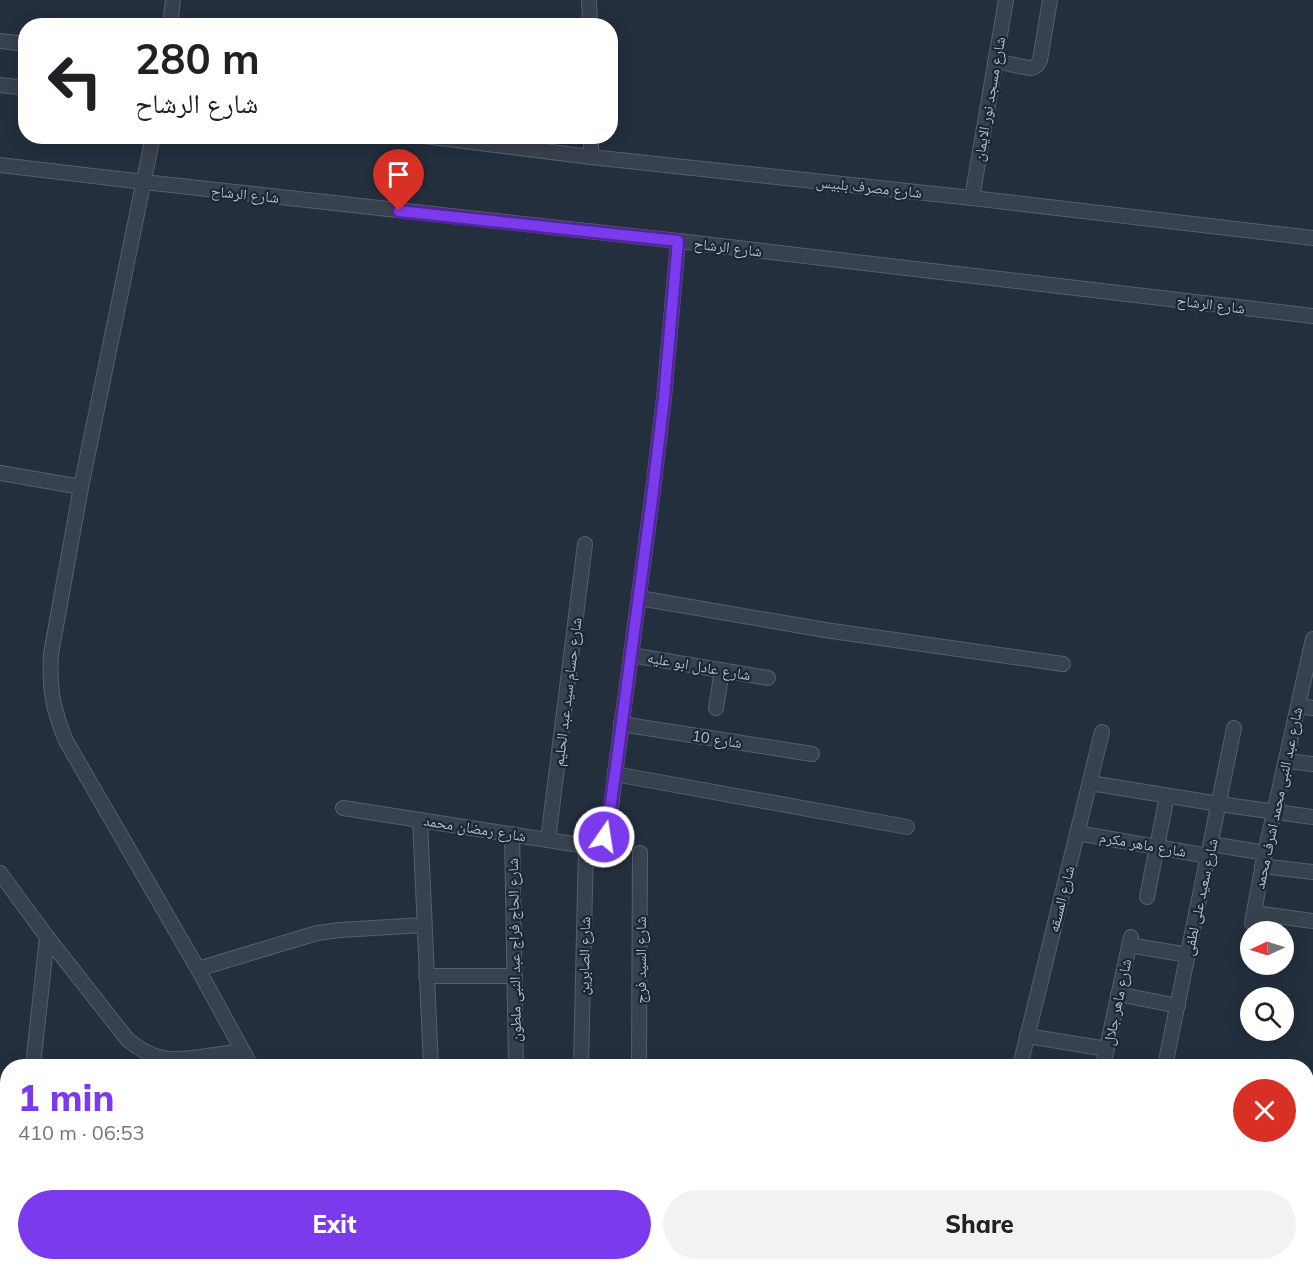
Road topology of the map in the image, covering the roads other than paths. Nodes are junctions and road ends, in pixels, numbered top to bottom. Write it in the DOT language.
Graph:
graph roads {
  1 [pos="173,0"];
  2 [pos="589,0"];
  3 [pos="1006,0"];
  4 [pos="1050,0"];
  5 [pos="171,18"];
  6 [pos="590,18"];
  7 [pos="0,41"];
  8 [pos="18,43"];
  9 [pos="995,62"];
  10 [pos="0,85"];
  11 [pos="18,87"];
  12 [pos="152,144"];
  13 [pos="488,144"];
  14 [pos="591,144"];
  15 [pos="591,157"];
  16 [pos="0,165"];
  17 [pos="144,182"];
  18 [pos="972,198"];
  19 [pos="1313,238"];
  20 [pos="678,241"];
  21 [pos="1313,316"];
  22 [pos="0,473"];
  23 [pos="81,487"];
  24 [pos="585,544"];
  25 [pos="639,598"];
  26 [pos="1312,644"];
  27 [pos="631,655"];
  28 [pos="1063,664"];
  29 [pos="722,670"];
  30 [pos="768,678"];
  31 [pos="1298,706"];
  32 [pos="716,708"];
  33 [pos="1313,708"];
  34 [pos="621,724"];
  35 [pos="1234,728"];
  36 [pos="1102,732"];
  37 [pos="812,754"];
  38 [pos="1286,761"];
  39 [pos="1313,764"];
  40 [pos="615,774"];
  41 [pos="1090,783"];
  42 [pos="1167,796"];
  43 [pos="1219,804"];
  44 [pos="343,808"];
  45 [pos="1274,812"];
  46 [pos="1313,817"];
  47 [pos="420,820"];
  48 [pos="907,827"];
  49 [pos="1077,833"];
  50 [pos="512,834"];
  51 [pos="549,840"];
  52 [pos="586,846"];
  53 [pos="1157,847"];
  54 [pos="1209,850"];
  55 [pos="640,853"];
  56 [pos="1264,859"];
  57 [pos="1313,872"];
  58 [pos="0,873"];
  59 [pos="1147,897"];
  60 [pos="1313,921"];
  61 [pos="424,925"];
  62 [pos="47,938"];
  63 [pos="1188,955"];
  64 [pos="198,969"];
  65 [pos="426,976"];
  66 [pos="514,976"];
  67 [pos="1118,994"];
  68 [pos="1178,1006"];
  69 [pos="1027,1036"];
  70 [pos="1107,1049"];
  71 [pos="243,1051"];
  72 [pos="34,1059"];
  73 [pos="163,1059"];
  74 [pos="184,1059"];
  75 [pos="247,1059"];
  76 [pos="430,1059"];
  77 [pos="516,1059"];
  78 [pos="581,1059"];
  79 [pos="639,1059"];
  80 [pos="1022,1059"];
  81 [pos="1105,1059"];
  82 [pos="1167,1059"];
  1 -- 5 [label="street"];
  2 -- 6 [label="street"];
  3 -- 9 [label="street, شارع مسجد نور الايمان"];
  4 -- 9 [label="street"];
  7 -- 8 [label="street"];
  9 -- 18 [label="street, شارع مسجد نور الايمان"];
  10 -- 11 [label="street"];
  12 -- 17 [label="street"];
  13 -- 15 [label="street, شارع مصرف بلبيس"];
  14 -- 15 [label="street"];
  15 -- 18 [label="street, شارع مصرف بلبيس"];
  16 -- 17 [label="street, شارع الرشاح"];
  17 -- 20 [label="street, شارع الرشاح"];
  17 -- 23 [label="street"];
  18 -- 19 [label="street, شارع مصرف بلبيس"];
  20 -- 21 [label="street, شارع الرشاح"];
  20 -- 25 [label="street"];
  22 -- 23 [label="street"];
  23 -- 64 [label="street"];
  24 -- 51 [label="street, شارع حسام سيد عبد الحليم"];
  25 -- 27 [label="street"];
  25 -- 28 [label="street"];
  26 -- 31 [label="street, شارع عبد النبى محمد اشرف محمد"];
  27 -- 29 [label="street, شارع عادل ابو عليه"];
  27 -- 34 [label="street"];
  29 -- 30 [label="street, شارع عادل ابو عليه"];
  29 -- 32 [label="street"];
  31 -- 33 [label="street"];
  31 -- 38 [label="street, شارع عبد النبى محمد اشرف محمد"];
  34 -- 37 [label="street, شارع 10"];
  34 -- 40 [label="street"];
  35 -- 43 [label="street, شارع سعيد على لطفى"];
  36 -- 41 [label="street, شارع المسقه"];
  38 -- 39 [label="street"];
  38 -- 45 [label="street, شارع عبد النبى محمد اشرف محمد"];
  40 -- 48 [label="street"];
  40 -- 52 [label="street"];
  41 -- 42 [label="street"];
  41 -- 49 [label="street, شارع المسقه"];
  42 -- 43 [label="street"];
  42 -- 53 [label="street"];
  43 -- 45 [label="street"];
  43 -- 54 [label="street, شارع سعيد على لطفى"];
  44 -- 47 [label="street, شارع رمضان محمد"];
  45 -- 46 [label="street"];
  45 -- 56 [label="street, شارع عبد النبى محمد اشرف محمد"];
  47 -- 50 [label="street, شارع رمضان محمد"];
  47 -- 61 [label="street"];
  49 -- 53 [label="street, شارع ماهر مكرم"];
  49 -- 69 [label="street, شارع المسقه"];
  50 -- 51 [label="street, شارع رمضان محمد"];
  50 -- 66 [label="street, شارع الحاج فراج عبد النبى ملطون"];
  51 -- 52 [label="street, شارع رمضان محمد"];
  52 -- 78 [label="street, شارع الصابرين"];
  53 -- 54 [label="street, شارع ماهر مكرم"];
  53 -- 59 [label="street"];
  54 -- 56 [label="street, شارع ماهر مكرم"];
  54 -- 63 [label="street, شارع سعيد على لطفى"];
  55 -- 79 [label="street, شارع السيد فرج"];
  56 -- 57 [label="street, شارع ماهر مكرم"];
  56 -- 60 [label="street, شارع عبد النبى محمد اشرف محمد"];
  58 -- 62 [label="street"];
  61 -- 64 [label="street"];
  61 -- 65 [label="street"];
  62 -- 72 [label="street"];
  62 -- 73 [label="street"];
  63 -- 67 [label="street, شارع ماهر جلال"];
  63 -- 68 [label="street, شارع سعيد على لطفى"];
  64 -- 71 [label="street"];
  65 -- 66 [label="street"];
  65 -- 76 [label="street"];
  66 -- 77 [label="street, شارع الحاج فراج عبد النبى ملطون"];
  67 -- 68 [label="street"];
  67 -- 70 [label="street, شارع ماهر جلال"];
  68 -- 82 [label="street, شارع سعيد على لطفى"];
  69 -- 70 [label="street"];
  69 -- 80 [label="street, شارع المسقه"];
  70 -- 81 [label="street, شارع ماهر جلال"];
  71 -- 74 [label="street"];
  71 -- 75 [label="street"];
}
